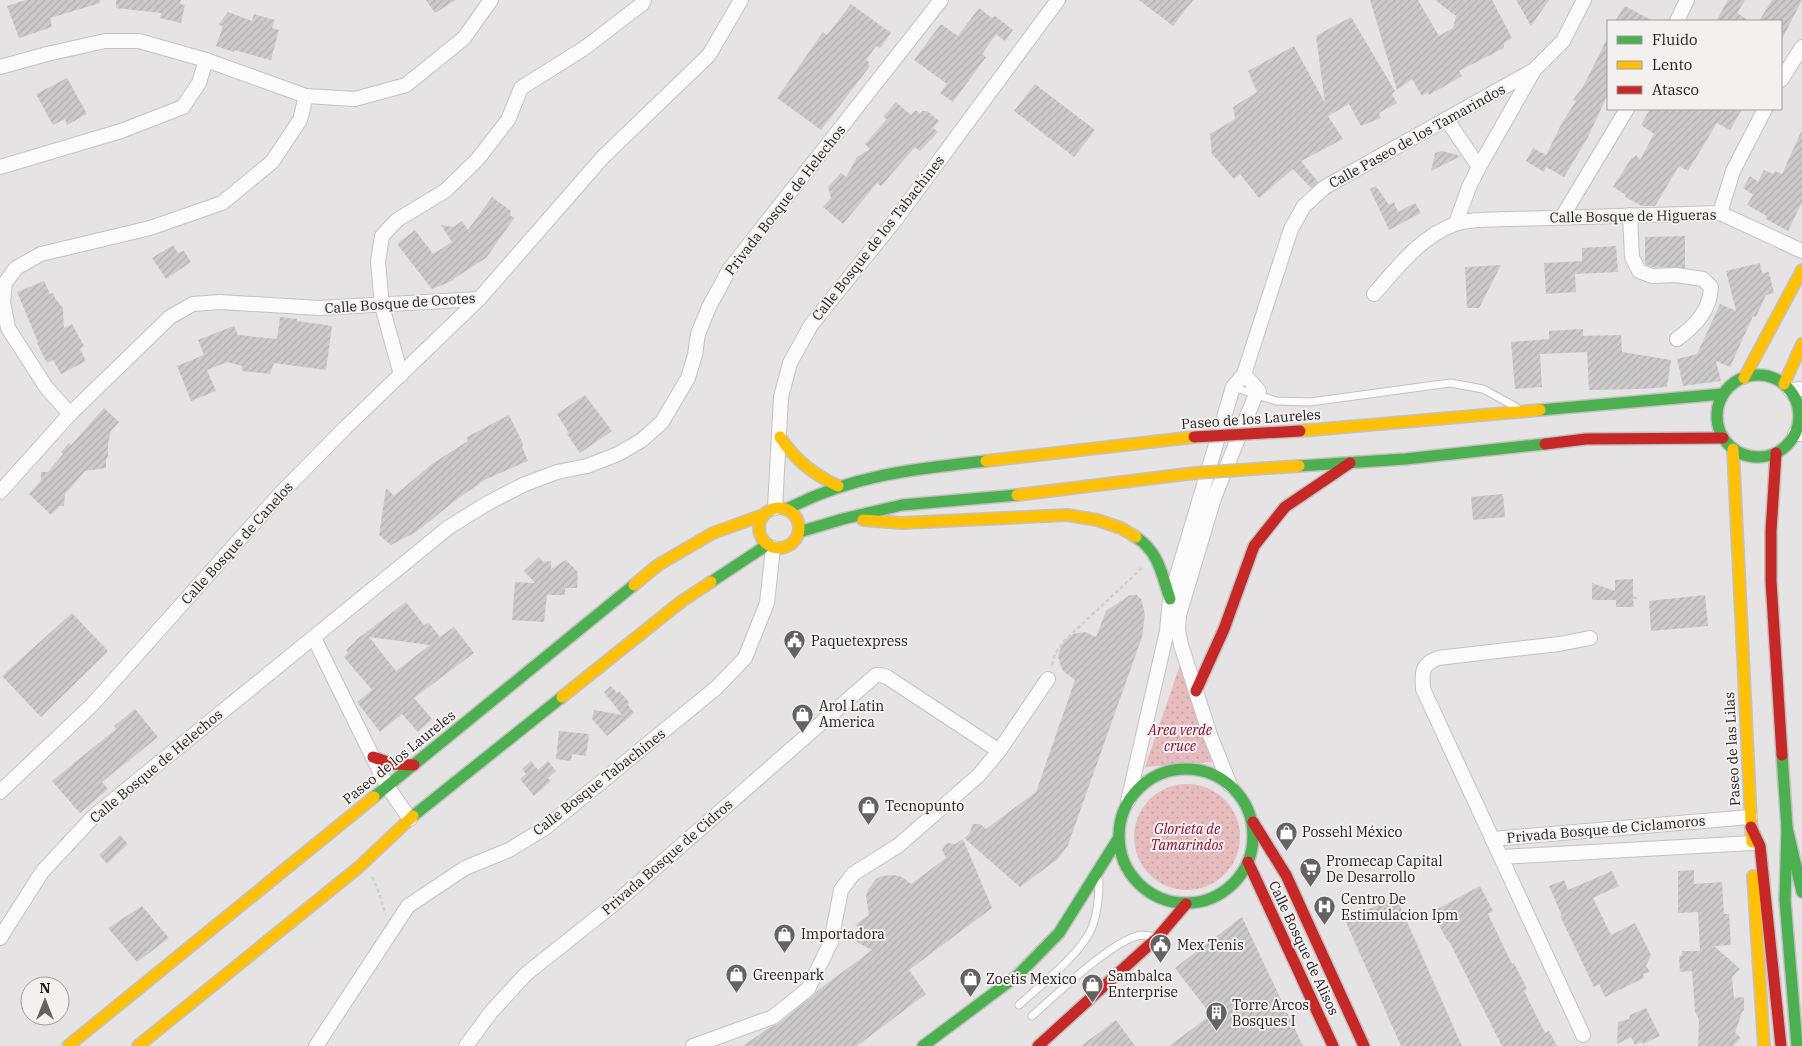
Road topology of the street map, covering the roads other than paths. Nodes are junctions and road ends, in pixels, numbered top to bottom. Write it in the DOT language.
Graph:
graph roads {
  1 [pos="491,0"];
  2 [pos="644,0"];
  3 [pos="742,0"];
  4 [pos="941,0"];
  5 [pos="1058,0"];
  6 [pos="1584,0"];
  7 [pos="1687,0"];
  8 [pos="1677,20"];
  9 [pos="1802,47"];
  10 [pos="206,60"];
  11 [pos="0,68"];
  12 [pos="1534,70"];
  13 [pos="1782,78"];
  14 [pos="306,96"];
  15 [pos="1626,110"];
  16 [pos="1764,110"];
  17 [pos="1447,120"];
  18 [pos="0,167"];
  19 [pos="1479,167"];
  20 [pos="1720,213"];
  21 [pos="1630,215"];
  22 [pos="1562,217"];
  23 [pos="1456,224"];
  24 [pos="1802,250"];
  25 [pos="1802,270"];
  26 [pos="1374,294"];
  27 [pos="480,300"];
  28 [pos="382,306"];
  29 [pos="1677,339"];
  30 [pos="1802,344"];
  31 [pos="1244,374"];
  32 [pos="401,375"];
  33 [pos="1744,378"];
  34 [pos="1233,387"];
  35 [pos="1792,388"];
  36 [pos="1256,394"];
  37 [pos="1723,394"];
  38 [pos="1580,406"];
  39 [pos="1525,412"];
  40 [pos="70,414"];
  41 [pos="1799,434"];
  42 [pos="780,437"];
  43 [pos="1586,438"];
  44 [pos="1723,438"];
  45 [pos="1734,449"];
  46 [pos="1776,453"];
  47 [pos="1350,463"];
  48 [pos="838,486"];
  49 [pos="0,492"];
  50 [pos="775,511"];
  51 [pos="843,519"];
  52 [pos="799,532"];
  53 [pos="770,546"];
  54 [pos="1170,599"];
  55 [pos="314,638"];
  56 [pos="1590,638"];
  57 [pos="1048,679"];
  58 [pos="1196,691"];
  59 [pos="999,751"];
  60 [pos="373,757"];
  61 [pos="414,765"];
  62 [pos="1230,785"];
  63 [pos="388,786"];
  64 [pos="0,792"];
  65 [pos="1128,800"];
  66 [pos="410,819"];
  67 [pos="1252,822"];
  68 [pos="1751,822"];
  69 [pos="1787,828"];
  70 [pos="1492,839"];
  71 [pos="1118,840"];
  72 [pos="1752,843"];
  73 [pos="1501,857"];
  74 [pos="1248,862"];
  75 [pos="1098,870"];
  76 [pos="1802,892"];
  77 [pos="1186,904"];
  78 [pos="1158,937"];
  79 [pos="0,938"];
  80 [pos="1019,1005"];
  81 [pos="1032,1016"];
  82 [pos="1339,1032"];
  83 [pos="727,1034"];
  84 [pos="1582,1035"];
  85 [pos="1361,1043"];
  86 [pos="68,1046"];
  87 [pos="138,1046"];
  88 [pos="316,1046"];
  89 [pos="466,1046"];
  90 [pos="693,1046"];
  91 [pos="718,1046"];
  92 [pos="923,1046"];
  93 [pos="1038,1046"];
  94 [pos="1764,1046"];
  95 [pos="1781,1046"];
  96 [pos="1797,1046"];
  1 -- 14 [label="street"];
  2 -- 28 [label="street"];
  3 -- 27 [label="street, Calle Bosque de Ocotes"];
  4 -- 55 [label="street, Privada Bosque de Helechos"];
  5 -- 42 [label="street, Calle Bosque de los Tabachines"];
  6 -- 12 [label="street, Calle Paseo de los Tamarindos"];
  7 -- 8 [label="street"];
  9 -- 13 [label="street"];
  10 -- 11 [label="street"];
  10 -- 14 [label="street"];
  10 -- 18 [label="street"];
  12 -- 17 [label="street, Calle Paseo de los Tamarindos"];
  12 -- 19 [label="street"];
  14 -- 40 [label="street"];
  15 -- 22 [label="street"];
  16 -- 20 [label="street"];
  17 -- 19 [label="street"];
  17 -- 31 [label="street, Calle Paseo de los Tamarindos"];
  19 -- 23 [label="street"];
  20 -- 21 [label="street, Calle Bosque de Higueras"];
  20 -- 24 [label="street, Calle Bosque de Higueras"];
  21 -- 22 [label="street, Calle Bosque de Higueras"];
  21 -- 29 [label="street"];
  22 -- 23 [label="street, Calle Bosque de Higueras"];
  23 -- 26 [label="street, Calle Bosque de Higueras"];
  25 -- 33 [label="main road"];
  27 -- 28 [label="street, Calle Bosque de Ocotes"];
  27 -- 32 [label="street, Calle Bosque de Canelos"];
  28 -- 32 [label="street"];
  28 -- 40 [label="street, Calle Bosque de Ocotes"];
  30 -- 35 [label="main road"];
  31 -- 34 [label="street, Calle Paseo de los Tamarindos"];
  31 -- 36 [label="street"];
  32 -- 64 [label="street, Calle Bosque de Canelos"];
  33 -- 35 [label="main road"];
  33 -- 37 [label="main road"];
  34 -- 36 [label="lane"];
  34 -- 54 [label="street, Calle Paseo de los Tamarindos"];
  35 -- 41 [label="main road"];
  36 -- 39 [label="lane"];
  36 -- 58 [label="street"];
  37 -- 38 [label="main road, Paseo de los Laureles"];
  37 -- 44 [label="main road"];
  38 -- 39 [label="main road, Paseo de los Laureles"];
  38 -- 43 [label="main road"];
  39 -- 48 [label="main road, Paseo de los Laureles, bridge"];
  40 -- 49 [label="street, Calle Bosque de Ocotes"];
  41 -- 46 [label="main road"];
  42 -- 48 [label="main road"];
  42 -- 50 [label="street, Calle Bosque de los Tabachines"];
  43 -- 44 [label="main road"];
  43 -- 47 [label="main road"];
  44 -- 45 [label="main road"];
  45 -- 46 [label="main road"];
  45 -- 68 [label="main road, Paseo de las Lilas"];
  46 -- 69 [label="main road"];
  47 -- 51 [label="main road, bridge"];
  47 -- 58 [label="main road"];
  48 -- 50 [label="main road, Paseo de los Laureles"];
  50 -- 52 [label="main road"];
  50 -- 53 [label="main road"];
  50 -- 61 [label="main road, Paseo de los Laureles"];
  51 -- 52 [label="main road"];
  51 -- 54 [label="main road"];
  52 -- 53 [label="main road"];
  53 -- 66 [label="main road"];
  53 -- 88 [label="street, Calle Bosque Tabachines"];
  54 -- 65 [label="street, Calle Paseo de los Tamarindos"];
  55 -- 60 [label="street"];
  55 -- 79 [label="street, Calle Bosque de Helechos"];
  56 -- 70 [label="street, Privada Bosque de Ciclamoros"];
  57 -- 59 [label="street"];
  58 -- 62 [label="street"];
  59 -- 83 [label="street"];
  59 -- 89 [label="street, Privada Bosque de Cidros"];
  60 -- 61 [label="main road"];
  60 -- 63 [label="street"];
  61 -- 63 [label="main road, Paseo de los Laureles"];
  62 -- 65 [label="main road"];
  62 -- 67 [label="main road"];
  63 -- 66 [label="street"];
  63 -- 86 [label="main road, Paseo de los Laureles"];
  65 -- 71 [label="main road"];
  66 -- 87 [label="main road"];
  67 -- 74 [label="main road"];
  67 -- 82 [label="main road, Calle Bosque de Alisos"];
  68 -- 70 [label="street, Privada Bosque de Ciclamoros"];
  68 -- 72 [label="main road, Paseo de las Lilas"];
  68 -- 95 [label="main road"];
  69 -- 76 [label="main road"];
  69 -- 96 [label="main road"];
  70 -- 73 [label="street, Privada Bosque de Ciclamoros"];
  71 -- 75 [label="main road"];
  71 -- 77 [label="main road"];
  72 -- 73 [label="street, Privada Bosque de Ciclamoros"];
  72 -- 94 [label="main road, Paseo de las Lilas"];
  73 -- 84 [label="street, Privada Bosque de Ciclamoros"];
  74 -- 77 [label="main road"];
  74 -- 82 [label="main road, Calle Bosque de Alisos"];
  75 -- 80 [label="lane"];
  75 -- 92 [label="main road"];
  77 -- 78 [label="main road"];
  78 -- 81 [label="lane"];
  78 -- 93 [label="main road"];
  82 -- 85 [label="main road, Calle Bosque de Alisos"];
  83 -- 90 [label="street"];
  83 -- 91 [label="street"];
}
